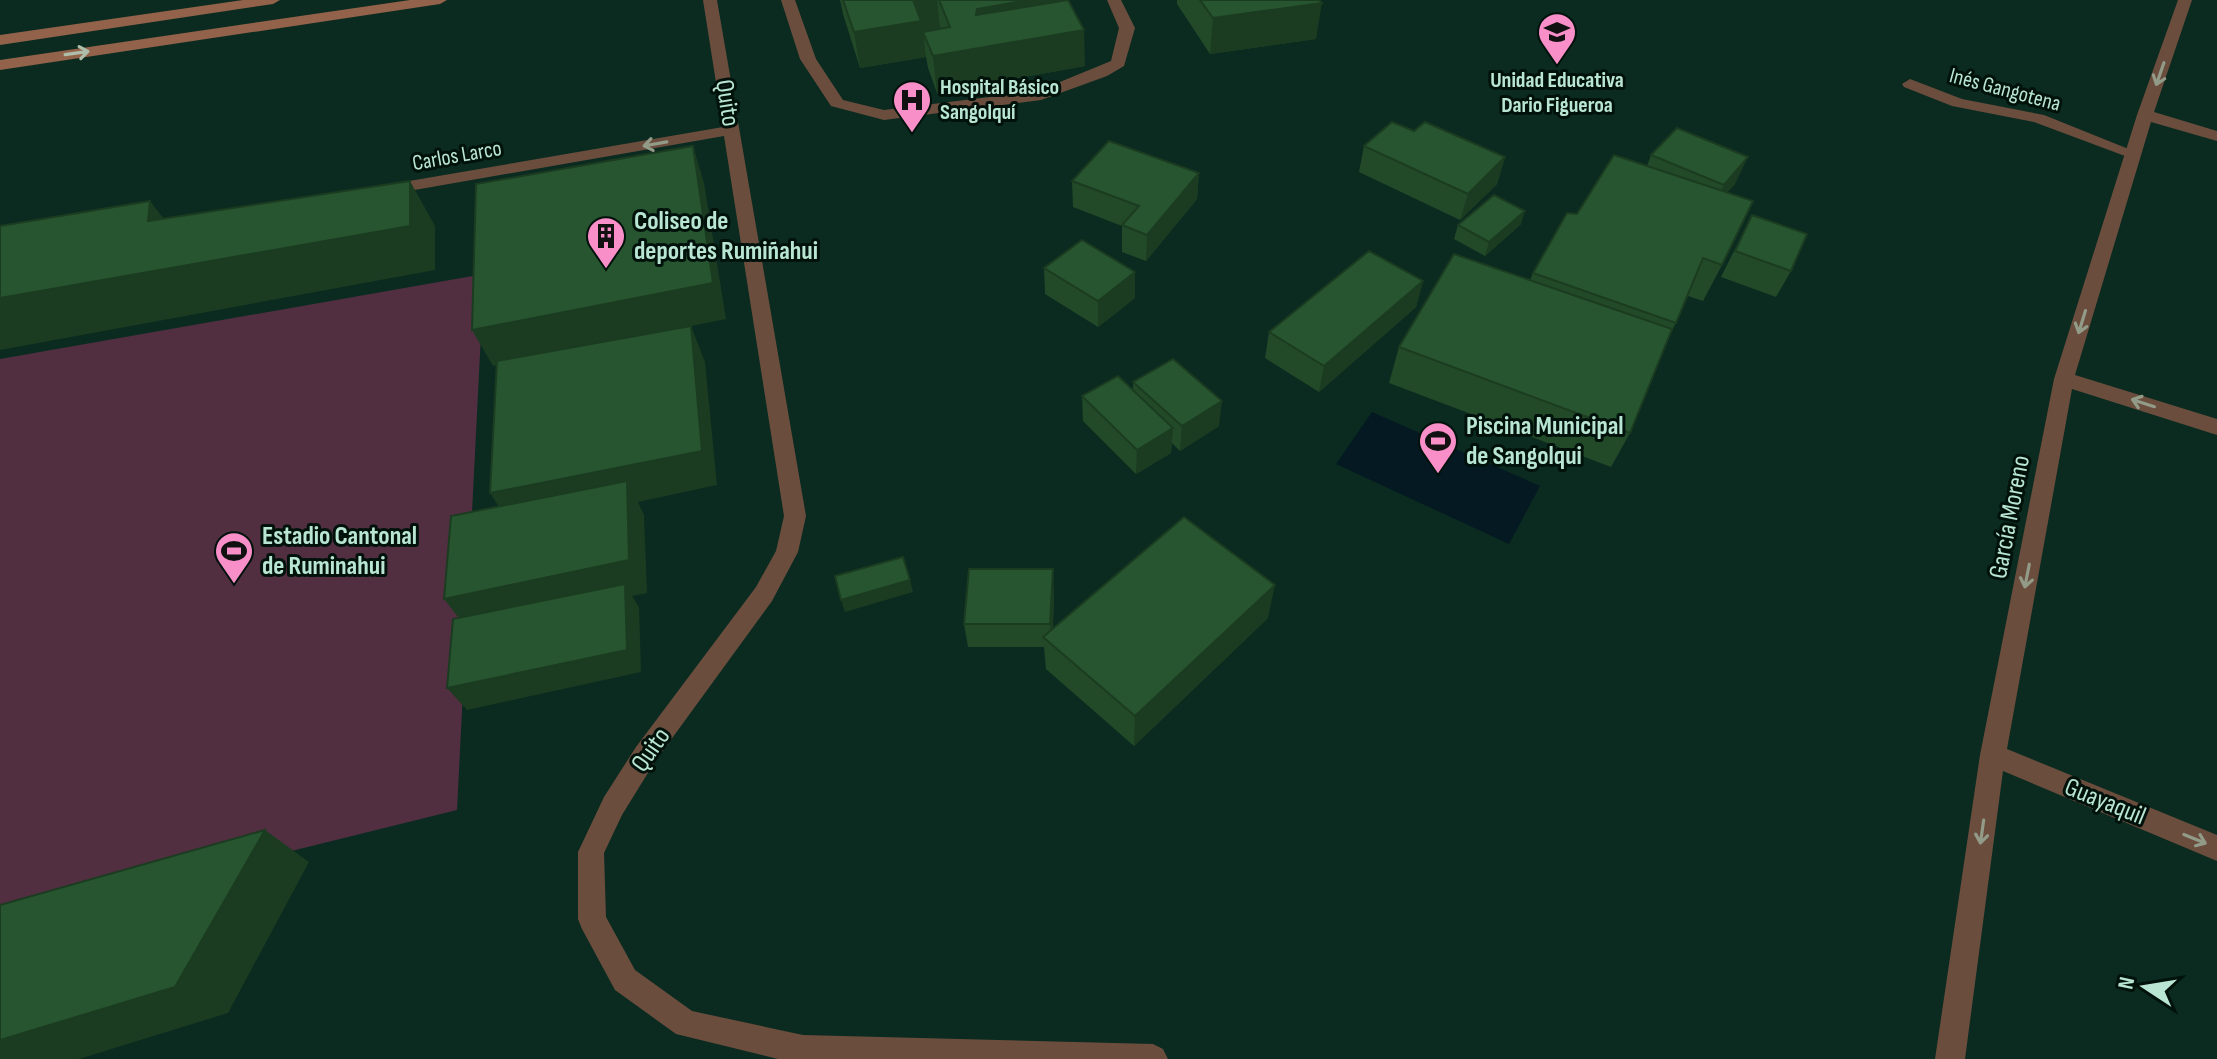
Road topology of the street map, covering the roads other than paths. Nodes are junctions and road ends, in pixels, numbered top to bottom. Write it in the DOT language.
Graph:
graph roads {
  1 [pos="273,0"];
  2 [pos="440,0"];
  3 [pos="710,0"];
  4 [pos="788,0"];
  5 [pos="1114,0"];
  6 [pos="2185,0"];
  7 [pos="0,40"];
  8 [pos="0,65"];
  9 [pos="1910,84"];
  10 [pos="2145,115"];
  11 [pos="732,130"];
  12 [pos="2217,136"];
  13 [pos="2133,154"];
  14 [pos="374,192"];
  15 [pos="2064,379"];
  16 [pos="2217,427"];
  17 [pos="1993,755"];
  18 [pos="2217,848"];
  19 [pos="1147,1058"];
  20 [pos="1950,1059"];
  1 -- 7 [label="main road"];
  8 -- 2 [label="main road, one-way"];
  3 -- 11 [label="street, Quito"];
  4 -- 5 [label="street"];
  6 -- 10 [label="street, García Moreno, one-way"];
  9 -- 13 [label="street, Inés Gangotena"];
  10 -- 12 [label="street"];
  10 -- 13 [label="street, García Moreno"];
  11 -- 14 [label="street, Carlos Larco, one-way"];
  11 -- 19 [label="street, Quito"];
  13 -- 15 [label="street, García Moreno, one-way"];
  16 -- 15 [label="street, one-way"];
  15 -- 17 [label="street, García Moreno, one-way"];
  17 -- 18 [label="street, Guayaquil, one-way"];
  17 -- 20 [label="street, García Moreno, one-way"];
}
